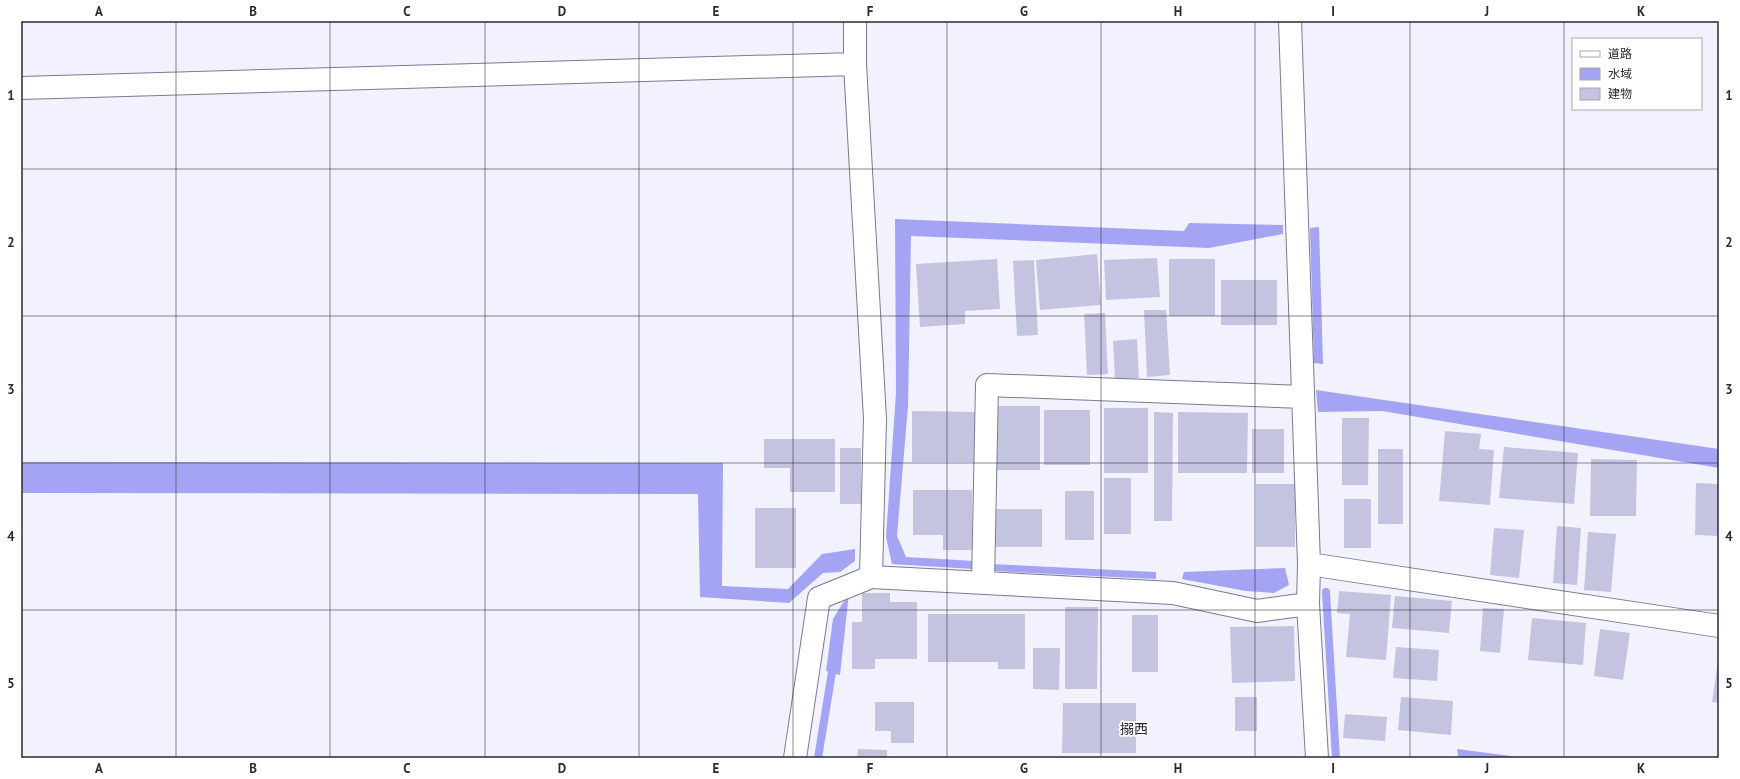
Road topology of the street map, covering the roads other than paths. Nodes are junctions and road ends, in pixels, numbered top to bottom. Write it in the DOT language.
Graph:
graph roads {
  1 [pos="855,21"];
  2 [pos="1290,21"];
  3 [pos="855,64"];
  4 [pos="21,88"];
  5 [pos="1303,398"];
  6 [pos="1309,564"];
  7 [pos="871,577"];
  8 [pos="983,583"];
  9 [pos="1308,604"];
  10 [pos="1719,626"];
  11 [pos="795,758"];
  12 [pos="1317,758"];
  1 -- 3 [label="street"];
  2 -- 5 [label="street"];
  3 -- 4 [label="street"];
  3 -- 7 [label="street"];
  5 -- 6 [label="street"];
  5 -- 8 [label="street"];
  6 -- 9 [label="street"];
  6 -- 10 [label="street"];
  7 -- 8 [label="street"];
  7 -- 11 [label="street"];
  8 -- 9 [label="street"];
  9 -- 12 [label="street"];
}
